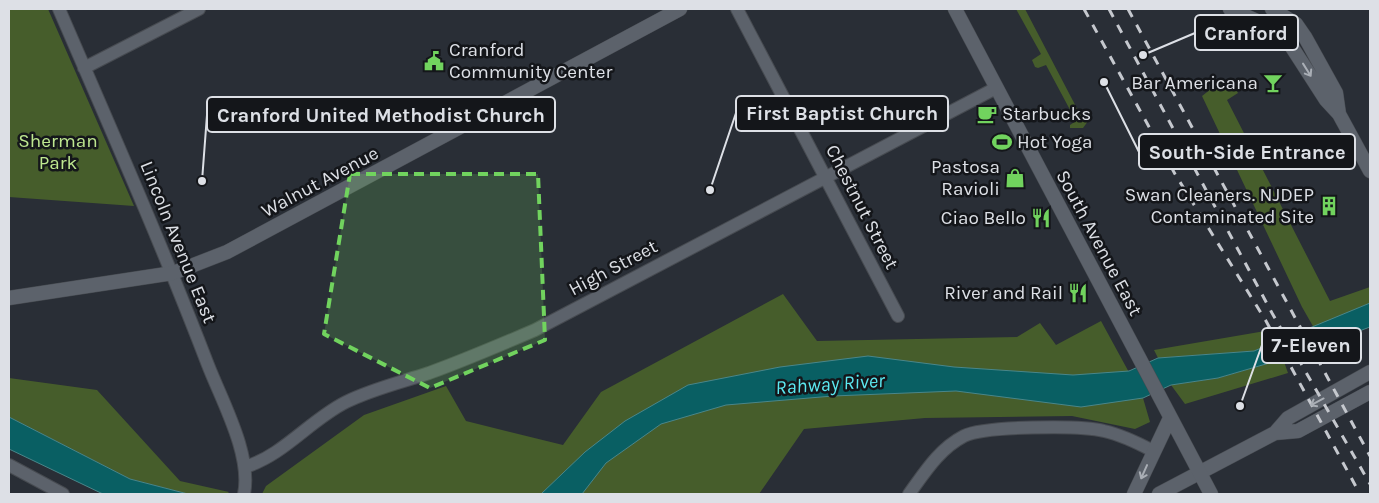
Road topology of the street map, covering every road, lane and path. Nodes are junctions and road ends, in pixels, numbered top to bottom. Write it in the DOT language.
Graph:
graph roads {
  1 [pos="59,9"];
  2 [pos="199,9"];
  3 [pos="680,9"];
  4 [pos="737,9"];
  5 [pos="955,9"];
  6 [pos="1230,9"];
  7 [pos="1272,9"];
  8 [pos="1249,12"];
  9 [pos="84,68"];
  10 [pos="996,88"];
  11 [pos="1339,114"];
  12 [pos="1370,171"];
  13 [pos="826,177"];
  14 [pos="173,273"];
  15 [pos="9,298"];
  16 [pos="898,316"];
  17 [pos="1370,372"];
  18 [pos="1370,392"];
  19 [pos="1167,412"];
  20 [pos="1275,433"];
  21 [pos="1153,452"];
  22 [pos="9,465"];
  23 [pos="244,467"];
  24 [pos="1199,473"];
  25 [pos="63,494"];
  26 [pos="244,494"];
  27 [pos="909,494"];
  28 [pos="1134,494"];
  29 [pos="1159,494"];
  30 [pos="1210,494"];
  1 -- 9 [label="street, Lincoln Avenue East"];
  2 -- 9 [label="street"];
  3 -- 14 [label="street, Walnut Avenue"];
  4 -- 13 [label="street, Chestnut Street"];
  5 -- 10 [label="street, South Avenue East"];
  6 -- 8 [label="street"];
  7 -- 11 [label="street"];
  8 -- 11 [label="street, one-way"];
  9 -- 14 [label="street, Lincoln Avenue East"];
  10 -- 13 [label="street, High Street"];
  10 -- 19 [label="street, South Avenue East"];
  11 -- 12 [label="street"];
  13 -- 16 [label="street, Chestnut Street"];
  13 -- 23 [label="street, High Street"];
  14 -- 15 [label="street, Walnut Avenue"];
  14 -- 23 [label="street, Lincoln Avenue East"];
  17 -- 20 [label="street, one-way"];
  18 -- 20 [label="street"];
  19 -- 21 [label="street"];
  19 -- 24 [label="street, South Avenue East"];
  20 -- 24 [label="street"];
  21 -- 27 [label="street"];
  21 -- 28 [label="street, one-way"];
  22 -- 25 [label="street"];
  23 -- 26 [label="street, Lincoln Avenue East"];
  24 -- 29 [label="street"];
  24 -- 30 [label="street, South Avenue East"];
}
